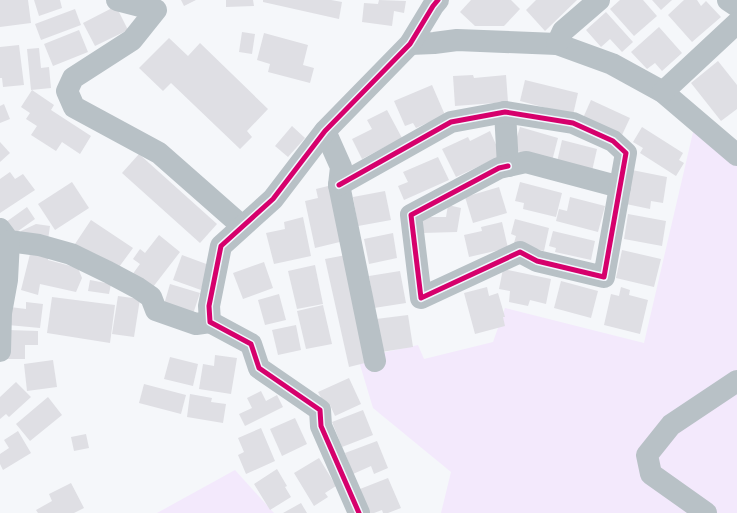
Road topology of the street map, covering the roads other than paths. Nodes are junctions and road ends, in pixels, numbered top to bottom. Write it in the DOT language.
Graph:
graph roads {
  1 [pos="116,0"];
  2 [pos="438,0"];
  3 [pos="599,0"];
  4 [pos="728,0"];
  5 [pos="737,6"];
  6 [pos="737,23"];
  7 [pos="410,44"];
  8 [pos="557,44"];
  9 [pos="663,92"];
  10 [pos="505,112"];
  11 [pos="325,131"];
  12 [pos="737,155"];
  13 [pos="508,166"];
  14 [pos="339,185"];
  15 [pos="620,187"];
  16 [pos="242,226"];
  17 [pos="4,235"];
  18 [pos="210,322"];
  19 [pos="0,351"];
  20 [pos="376,361"];
  21 [pos="737,381"];
  22 [pos="359,513"];
  23 [pos="706,513"];
  1 -- 16 [label="street"];
  2 -- 7 [label="street"];
  3 -- 8 [label="street"];
  4 -- 5 [label="street"];
  6 -- 9 [label="street"];
  7 -- 8 [label="street"];
  7 -- 11 [label="street"];
  8 -- 9 [label="street"];
  9 -- 12 [label="street"];
  10 -- 13 [label="street"];
  10 -- 14 [label="street"];
  10 -- 15 [label="street"];
  11 -- 14 [label="street"];
  11 -- 16 [label="street"];
  13 -- 15 [label="street"];
  13 -- 15 [label="street"];
  14 -- 20 [label="street"];
  16 -- 18 [label="street"];
  17 -- 18 [label="street"];
  17 -- 19 [label="street"];
  18 -- 22 [label="street"];
  21 -- 23 [label="street"];
}
